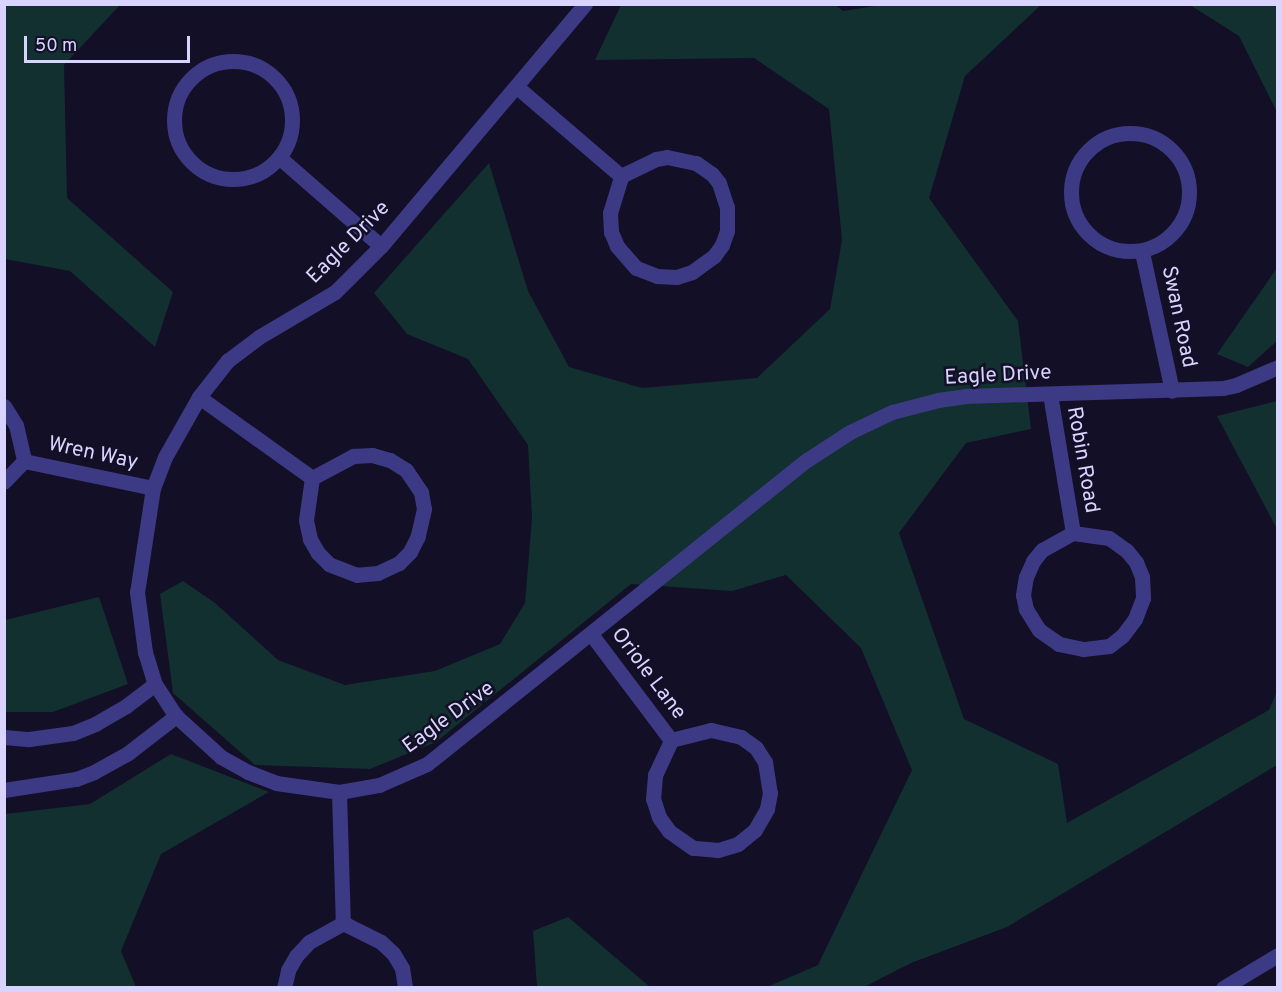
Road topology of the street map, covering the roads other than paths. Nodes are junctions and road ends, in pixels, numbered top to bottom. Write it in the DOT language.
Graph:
graph roads {
  1 [pos="585,4"];
  2 [pos="517,87"];
  3 [pos="280,158"];
  4 [pos="621,176"];
  5 [pos="381,246"];
  6 [pos="1142,252"];
  7 [pos="1278,367"];
  8 [pos="1172,391"];
  9 [pos="1050,394"];
  10 [pos="199,397"];
  11 [pos="4,406"];
  12 [pos="24,461"];
  13 [pos="312,478"];
  14 [pos="4,482"];
  15 [pos="153,488"];
  16 [pos="1074,533"];
  17 [pos="591,634"];
  18 [pos="155,684"];
  19 [pos="176,716"];
  20 [pos="4,737"];
  21 [pos="671,740"];
  22 [pos="4,790"];
  23 [pos="339,792"];
  24 [pos="343,923"];
  25 [pos="1278,955"];
  26 [pos="284,987"];
  27 [pos="405,987"];
  28 [pos="1223,987"];
  1 -- 2 [label="street, Eagle Drive"];
  2 -- 4 [label="street"];
  2 -- 5 [label="street, Eagle Drive"];
  3 -- 3 [label="street"];
  3 -- 5 [label="street"];
  4 -- 4 [label="street"];
  5 -- 10 [label="street, Eagle Drive"];
  6 -- 6 [label="street, Swan Road"];
  6 -- 8 [label="street, Swan Road"];
  7 -- 8 [label="street, Eagle Drive"];
  8 -- 9 [label="street, Eagle Drive"];
  9 -- 16 [label="street, Robin Road"];
  9 -- 17 [label="street, Eagle Drive"];
  10 -- 13 [label="street"];
  10 -- 15 [label="street, Eagle Drive"];
  11 -- 12 [label="street, Wren Way"];
  12 -- 14 [label="street, Wren Way"];
  12 -- 15 [label="street, Wren Way"];
  13 -- 13 [label="street"];
  15 -- 18 [label="street, Eagle Drive"];
  16 -- 16 [label="street, Robin Road"];
  17 -- 21 [label="street, Oriole Lane"];
  17 -- 23 [label="street, Eagle Drive"];
  18 -- 19 [label="street, Eagle Drive"];
  18 -- 20 [label="street"];
  19 -- 22 [label="street"];
  19 -- 23 [label="street, Eagle Drive"];
  21 -- 21 [label="street, Oriole Lane"];
  23 -- 24 [label="street"];
  24 -- 26 [label="street"];
  24 -- 27 [label="street"];
  25 -- 28 [label="street"];
}
